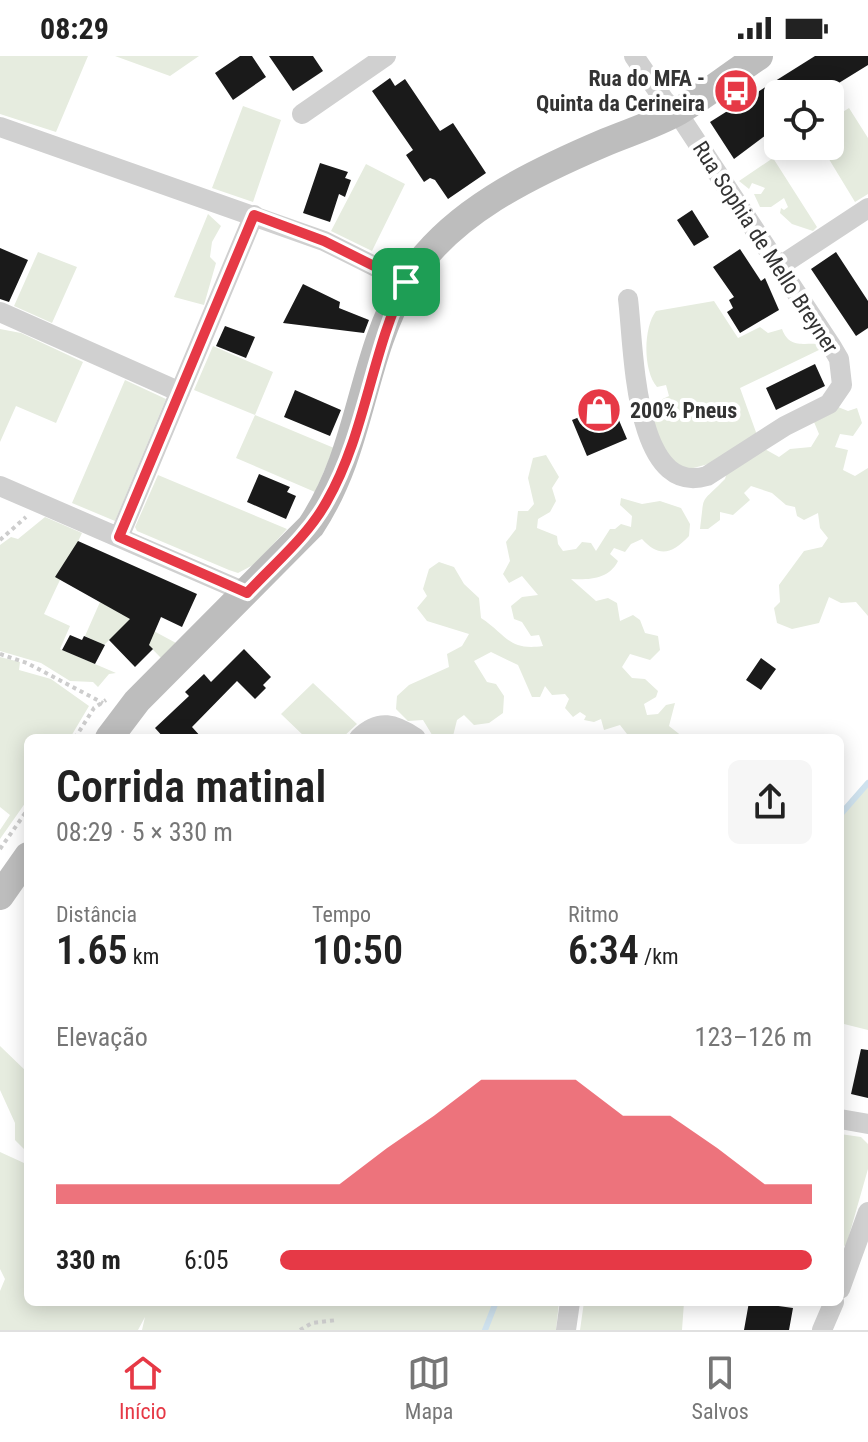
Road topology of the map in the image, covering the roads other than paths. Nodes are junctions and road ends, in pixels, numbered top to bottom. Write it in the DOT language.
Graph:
graph roads {
  1 [pos="386,56"];
  2 [pos="634,56"];
  3 [pos="759,56"];
  4 [pos="677,112"];
  5 [pos="302,114"];
  6 [pos="0,127"];
  7 [pos="868,208"];
  8 [pos="254,215"];
  9 [pos="780,266"];
  10 [pos="406,282"];
  11 [pos="628,299"];
  12 [pos="0,312"];
  13 [pos="180,392"];
  14 [pos="0,486"];
  15 [pos="119,537"];
  16 [pos="247,593"];
  17 [pos="112,734"];
  18 [pos="365,734"];
  19 [pos="408,734"];
  20 [pos="24,862"];
  21 [pos="0,896"];
  22 [pos="844,1120"];
  23 [pos="868,1124"];
  24 [pos="868,1212"];
  25 [pos="844,1278"];
  26 [pos="569,1306"];
  27 [pos="832,1306"];
  28 [pos="566,1330"];
  29 [pos="822,1330"];
  1 -- 5 [label="street"];
  2 -- 4 [label="street, Rua Sophia de Mello Breyner"];
  3 -- 4 [label="main road"];
  4 -- 9 [label="street, Rua Sophia de Mello Breyner"];
  4 -- 10 [label="main road"];
  6 -- 8 [label="street"];
  7 -- 9 [label="street"];
  8 -- 10 [label="street"];
  8 -- 13 [label="street"];
  9 -- 11 [label="street, Rua Sophia de Mello Breyner"];
  10 -- 16 [label="main road"];
  12 -- 13 [label="street"];
  13 -- 15 [label="street"];
  14 -- 15 [label="street"];
  15 -- 16 [label="street"];
  16 -- 17 [label="main road"];
  18 -- 19 [label="street"];
  20 -- 21 [label="main road"];
  22 -- 23 [label="street"];
  24 -- 25 [label="street"];
  26 -- 28 [label="street"];
  27 -- 29 [label="street"];
}
